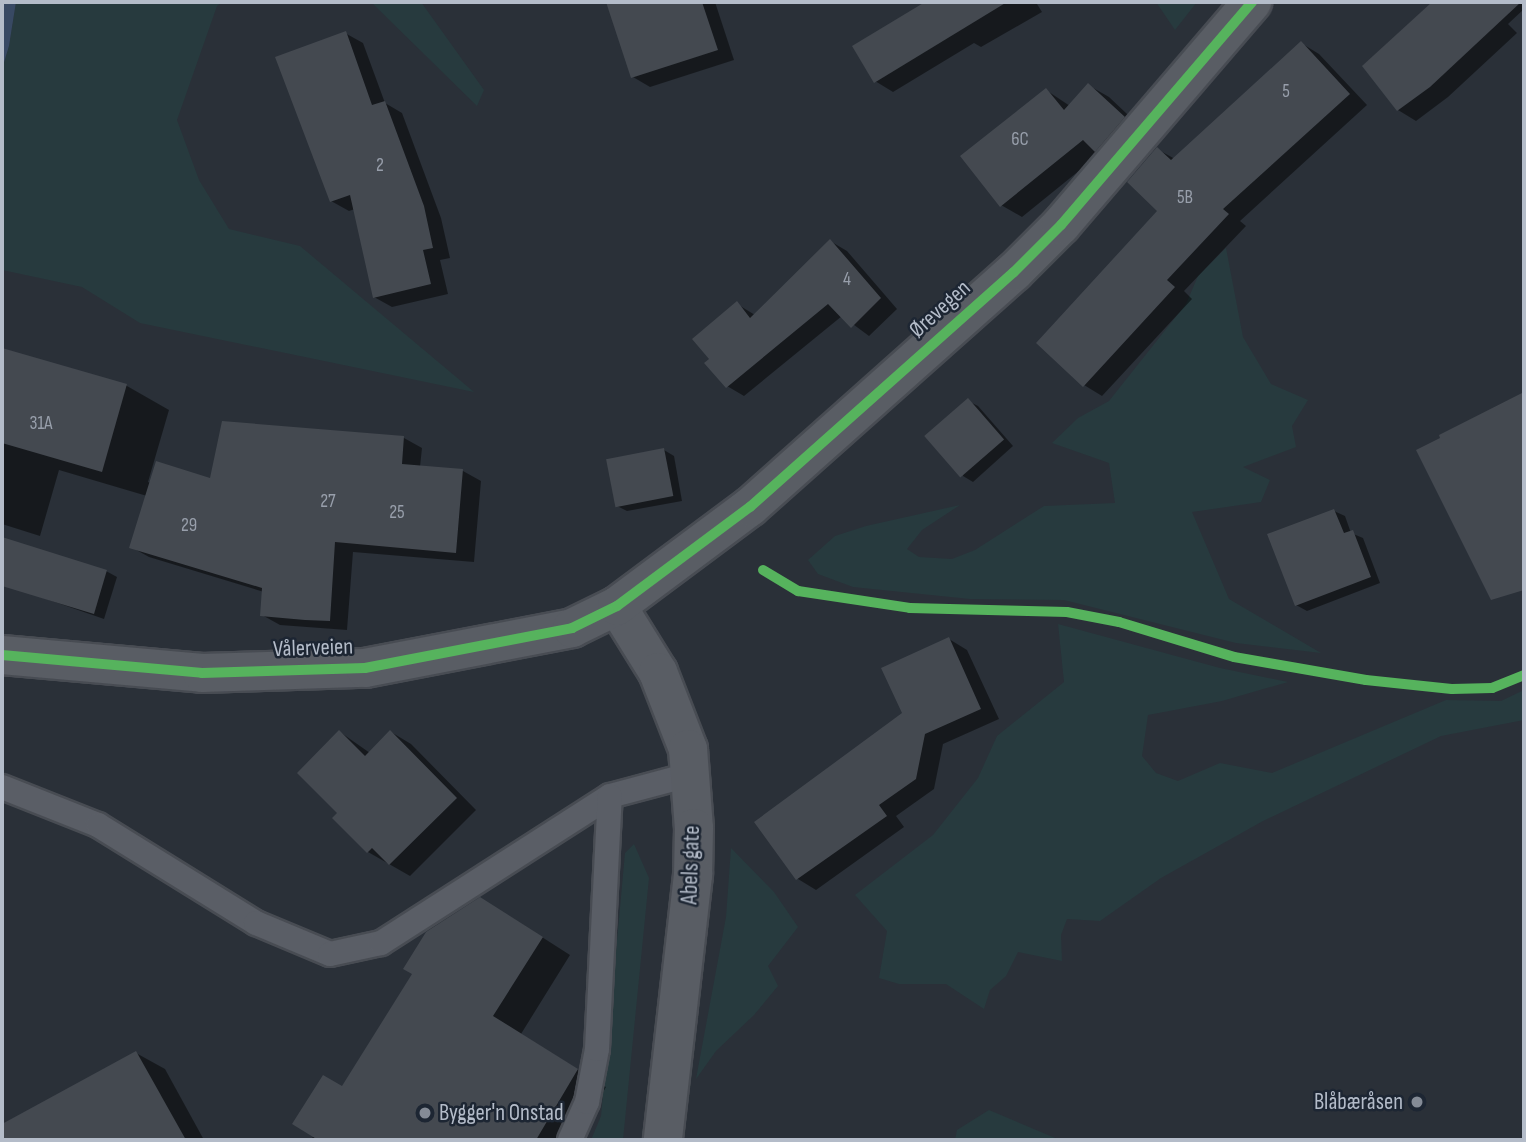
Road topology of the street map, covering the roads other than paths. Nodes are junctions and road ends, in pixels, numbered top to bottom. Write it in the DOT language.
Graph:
graph roads {
  1 [pos="1252,2"];
  2 [pos="617,606"];
  3 [pos="2,655"];
  4 [pos="689,775"];
  5 [pos="2,787"];
  6 [pos="610,796"];
  7 [pos="570,1140"];
  8 [pos="663,1140"];
  1 -- 2 [label="street, Ørevegen"];
  2 -- 3 [label="street, Vålerveien"];
  2 -- 4 [label="street, Abels gate"];
  4 -- 6 [label="lane"];
  4 -- 8 [label="street, Abels gate"];
  5 -- 6 [label="lane"];
  6 -- 7 [label="lane"];
}
